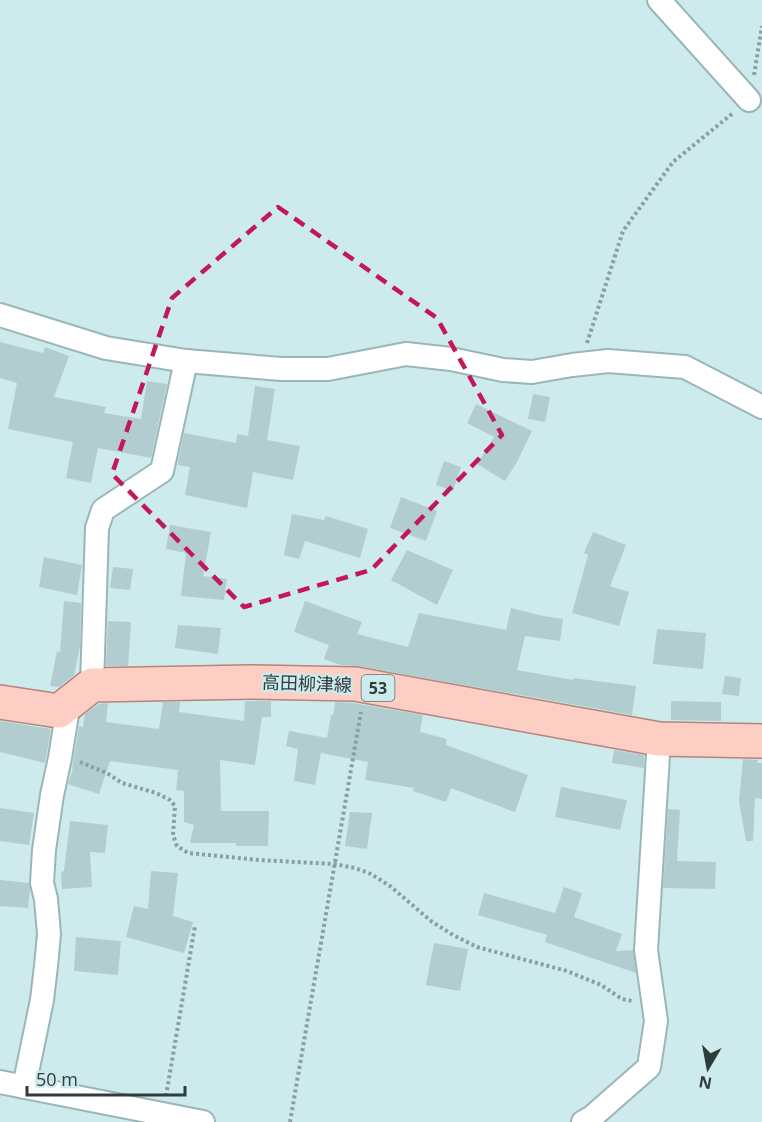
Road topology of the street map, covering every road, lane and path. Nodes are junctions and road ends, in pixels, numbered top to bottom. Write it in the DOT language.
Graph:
graph roads {
  1 [pos="659,0"];
  2 [pos="762,26"];
  3 [pos="749,100"];
  4 [pos="0,315"];
  5 [pos="186,361"];
  6 [pos="580,364"];
  7 [pos="762,407"];
  8 [pos="364,686"];
  9 [pos="81,694"];
  10 [pos="0,702"];
  11 [pos="659,739"];
  12 [pos="762,741"];
  13 [pos="60,758"];
  14 [pos="334,864"];
  15 [pos="195,926"];
  16 [pos="654,1004"];
  17 [pos="0,1082"];
  18 [pos="24,1087"];
  19 [pos="162,1114"];
  20 [pos="203,1122"];
  21 [pos="290,1122"];
  22 [pos="583,1122"];
  1 -- 3 [label="street"];
  2 -- 3 [label="path"];
  3 -- 6 [label="path"];
  4 -- 5 [label="street"];
  5 -- 6 [label="street"];
  5 -- 9 [label="street"];
  6 -- 7 [label="street"];
  8 -- 9 [label="main road, 高田柳津線 / 53"];
  8 -- 11 [label="main road, 高田柳津線 / 53"];
  8 -- 14 [label="path"];
  9 -- 10 [label="main road, 高田柳津線 / 53"];
  9 -- 13 [label="street"];
  11 -- 12 [label="main road, 高田柳津線 / 53"];
  11 -- 16 [label="street"];
  13 -- 14 [label="path"];
  13 -- 18 [label="street"];
  14 -- 16 [label="path"];
  14 -- 21 [label="path"];
  15 -- 19 [label="path"];
  16 -- 22 [label="street"];
  17 -- 18 [label="street"];
  18 -- 19 [label="street"];
  19 -- 20 [label="street"];
}
